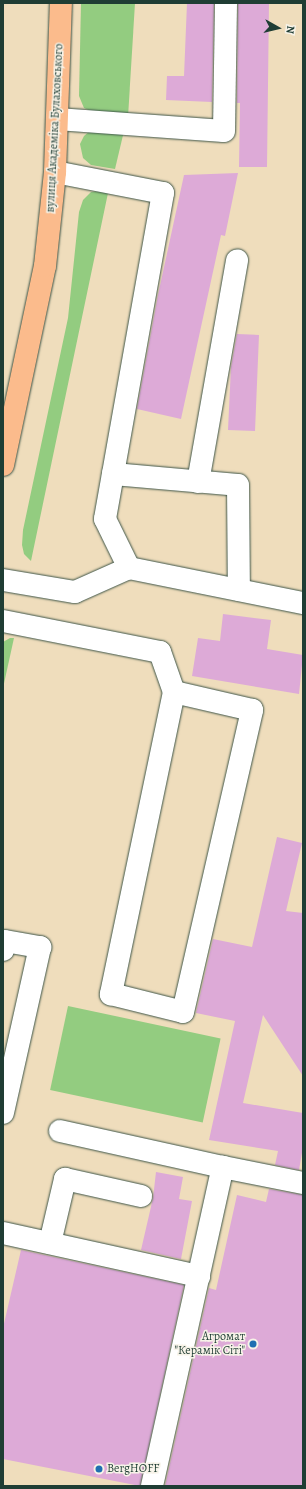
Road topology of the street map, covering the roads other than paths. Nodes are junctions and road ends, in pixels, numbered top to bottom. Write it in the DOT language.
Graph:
graph roads {
  1 [pos="61,3"];
  2 [pos="226,3"];
  3 [pos="57,119"];
  4 [pos="55,172"];
  5 [pos="237,260"];
  6 [pos="3,464"];
  7 [pos="113,474"];
  8 [pos="198,482"];
  9 [pos="129,568"];
  10 [pos="3,580"];
  11 [pos="240,590"];
  12 [pos="303,603"];
  13 [pos="3,621"];
  14 [pos="174,692"];
  15 [pos="3,950"];
  16 [pos="3,1113"];
  17 [pos="60,1131"];
  18 [pos="223,1167"];
  19 [pos="303,1183"];
  20 [pos="141,1196"];
  21 [pos="3,1233"];
  22 [pos="50,1243"];
  23 [pos="199,1276"];
  24 [pos="152,1486"];
  1 -- 3 [label="main road, вулиця Академіка Булаховського"];
  2 -- 3 [label="lane"];
  3 -- 4 [label="main road, вулиця Академіка Булаховського"];
  4 -- 6 [label="main road, вулиця Академіка Булаховського"];
  4 -- 7 [label="lane"];
  5 -- 8 [label="lane"];
  7 -- 8 [label="lane"];
  7 -- 9 [label="lane"];
  8 -- 11 [label="lane"];
  9 -- 10 [label="lane"];
  9 -- 11 [label="lane"];
  11 -- 12 [label="lane"];
  13 -- 14 [label="lane"];
  14 -- 14 [label="lane"];
  15 -- 16 [label="lane"];
  17 -- 18 [label="lane"];
  18 -- 19 [label="lane"];
  18 -- 23 [label="lane"];
  20 -- 22 [label="lane"];
  21 -- 22 [label="lane"];
  22 -- 23 [label="lane"];
  23 -- 24 [label="lane"];
}
